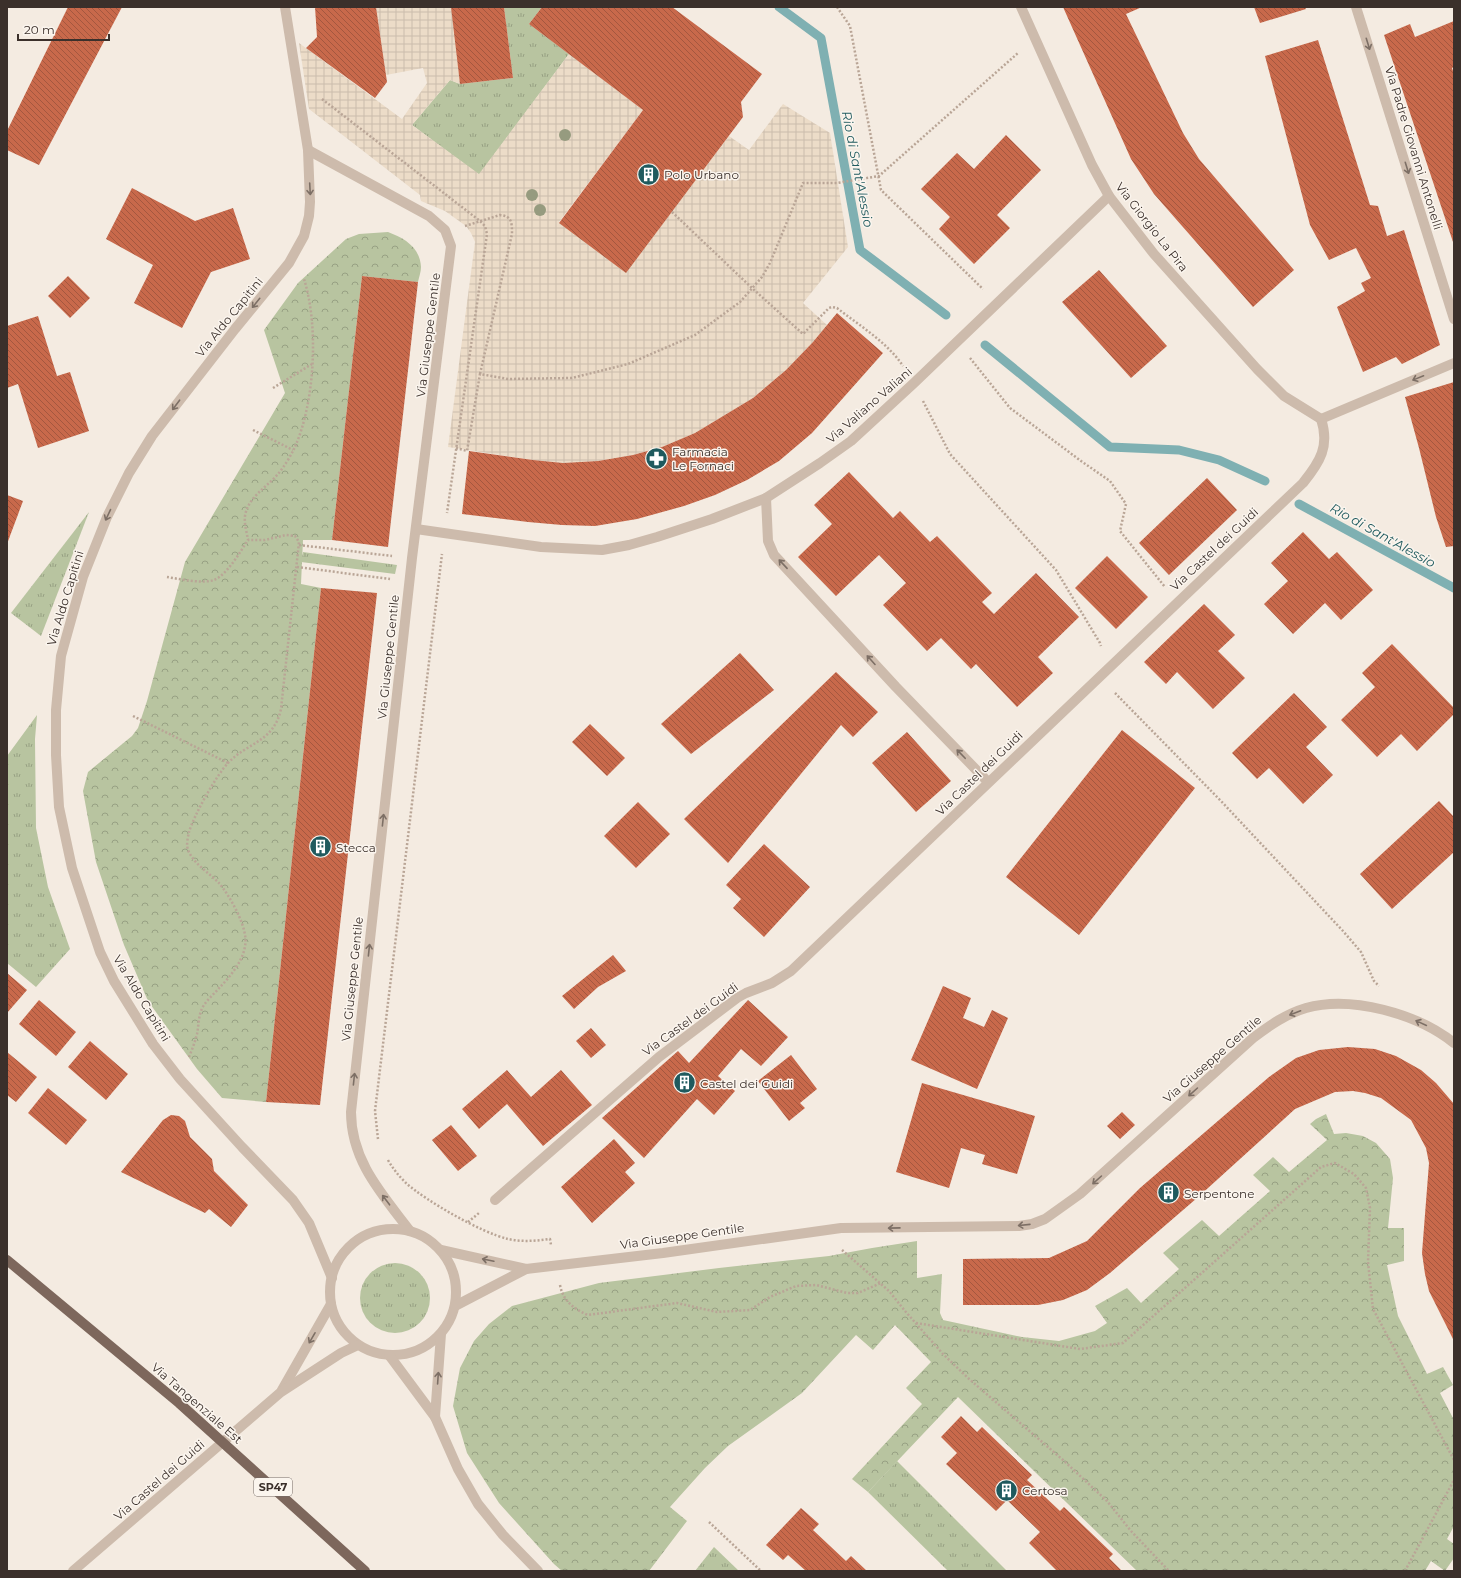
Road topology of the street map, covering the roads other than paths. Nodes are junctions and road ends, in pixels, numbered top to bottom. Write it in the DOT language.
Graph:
graph roads {
  1 [pos="284,7"];
  2 [pos="1021,7"];
  3 [pos="1356,7"];
  4 [pos="308,150"];
  5 [pos="1109,196"];
  6 [pos="1454,319"];
  7 [pos="1454,363"];
  8 [pos="1321,419"];
  9 [pos="766,498"];
  10 [pos="416,529"];
  11 [pos="988,782"];
  12 [pos="1454,1043"];
  13 [pos="495,1200"];
  14 [pos="410,1231"];
  15 [pos="441,1250"];
  16 [pos="7,1260"];
  17 [pos="526,1269"];
  18 [pos="332,1278"];
  19 [pos="331,1304"];
  20 [pos="455,1306"];
  21 [pos="441,1334"];
  22 [pos="358,1345"];
  23 [pos="388,1355"];
  24 [pos="281,1392"];
  25 [pos="435,1417"];
  26 [pos="223,1442"];
  27 [pos="73,1571"];
  28 [pos="365,1571"];
  29 [pos="538,1571"];
  1 -- 4 [label="street, Via Aldo Capitini"];
  2 -- 5 [label="street, Via Giorgio La Pira"];
  3 -- 6 [label="street, Via Padre Giovanni Antonelli, one-way"];
  4 -- 10 [label="street, Via Giuseppe Gentile"];
  4 -- 18 [label="street, Via Aldo Capitini, one-way"];
  5 -- 8 [label="street, Via Giorgio La Pira"];
  5 -- 9 [label="street, Via Valiano Valiani"];
  7 -- 8 [label="street, one-way"];
  8 -- 11 [label="street, Via Castel dei Guidi"];
  9 -- 10 [label="street, Via Valiano Valiani"];
  11 -- 9 [label="street, one-way"];
  14 -- 10 [label="street, Via Giuseppe Gentile, one-way"];
  11 -- 13 [label="street, Via Castel dei Guidi"];
  12 -- 17 [label="street, Via Giuseppe Gentile, one-way"];
  14 -- 15 [label="street"];
  14 -- 18 [label="street"];
  17 -- 15 [label="street, Via Giuseppe Gentile, one-way"];
  15 -- 20 [label="street"];
  16 -- 26 [label="main road, Via Tangenziale Est / SP47"];
  17 -- 20 [label="street, Via Giuseppe Gentile"];
  18 -- 19 [label="street"];
  19 -- 22 [label="street"];
  19 -- 24 [label="street, Via Castel dei Guidi, one-way"];
  20 -- 21 [label="street"];
  21 -- 23 [label="street"];
  25 -- 21 [label="street, one-way"];
  22 -- 23 [label="street"];
  22 -- 24 [label="street, Via Castel dei Guidi"];
  23 -- 25 [label="street"];
  24 -- 26 [label="street, Via Castel dei Guidi"];
  25 -- 29 [label="street"];
  26 -- 27 [label="street, Via Castel dei Guidi"];
  26 -- 28 [label="main road, Via Tangenziale Est / SP47"];
}
